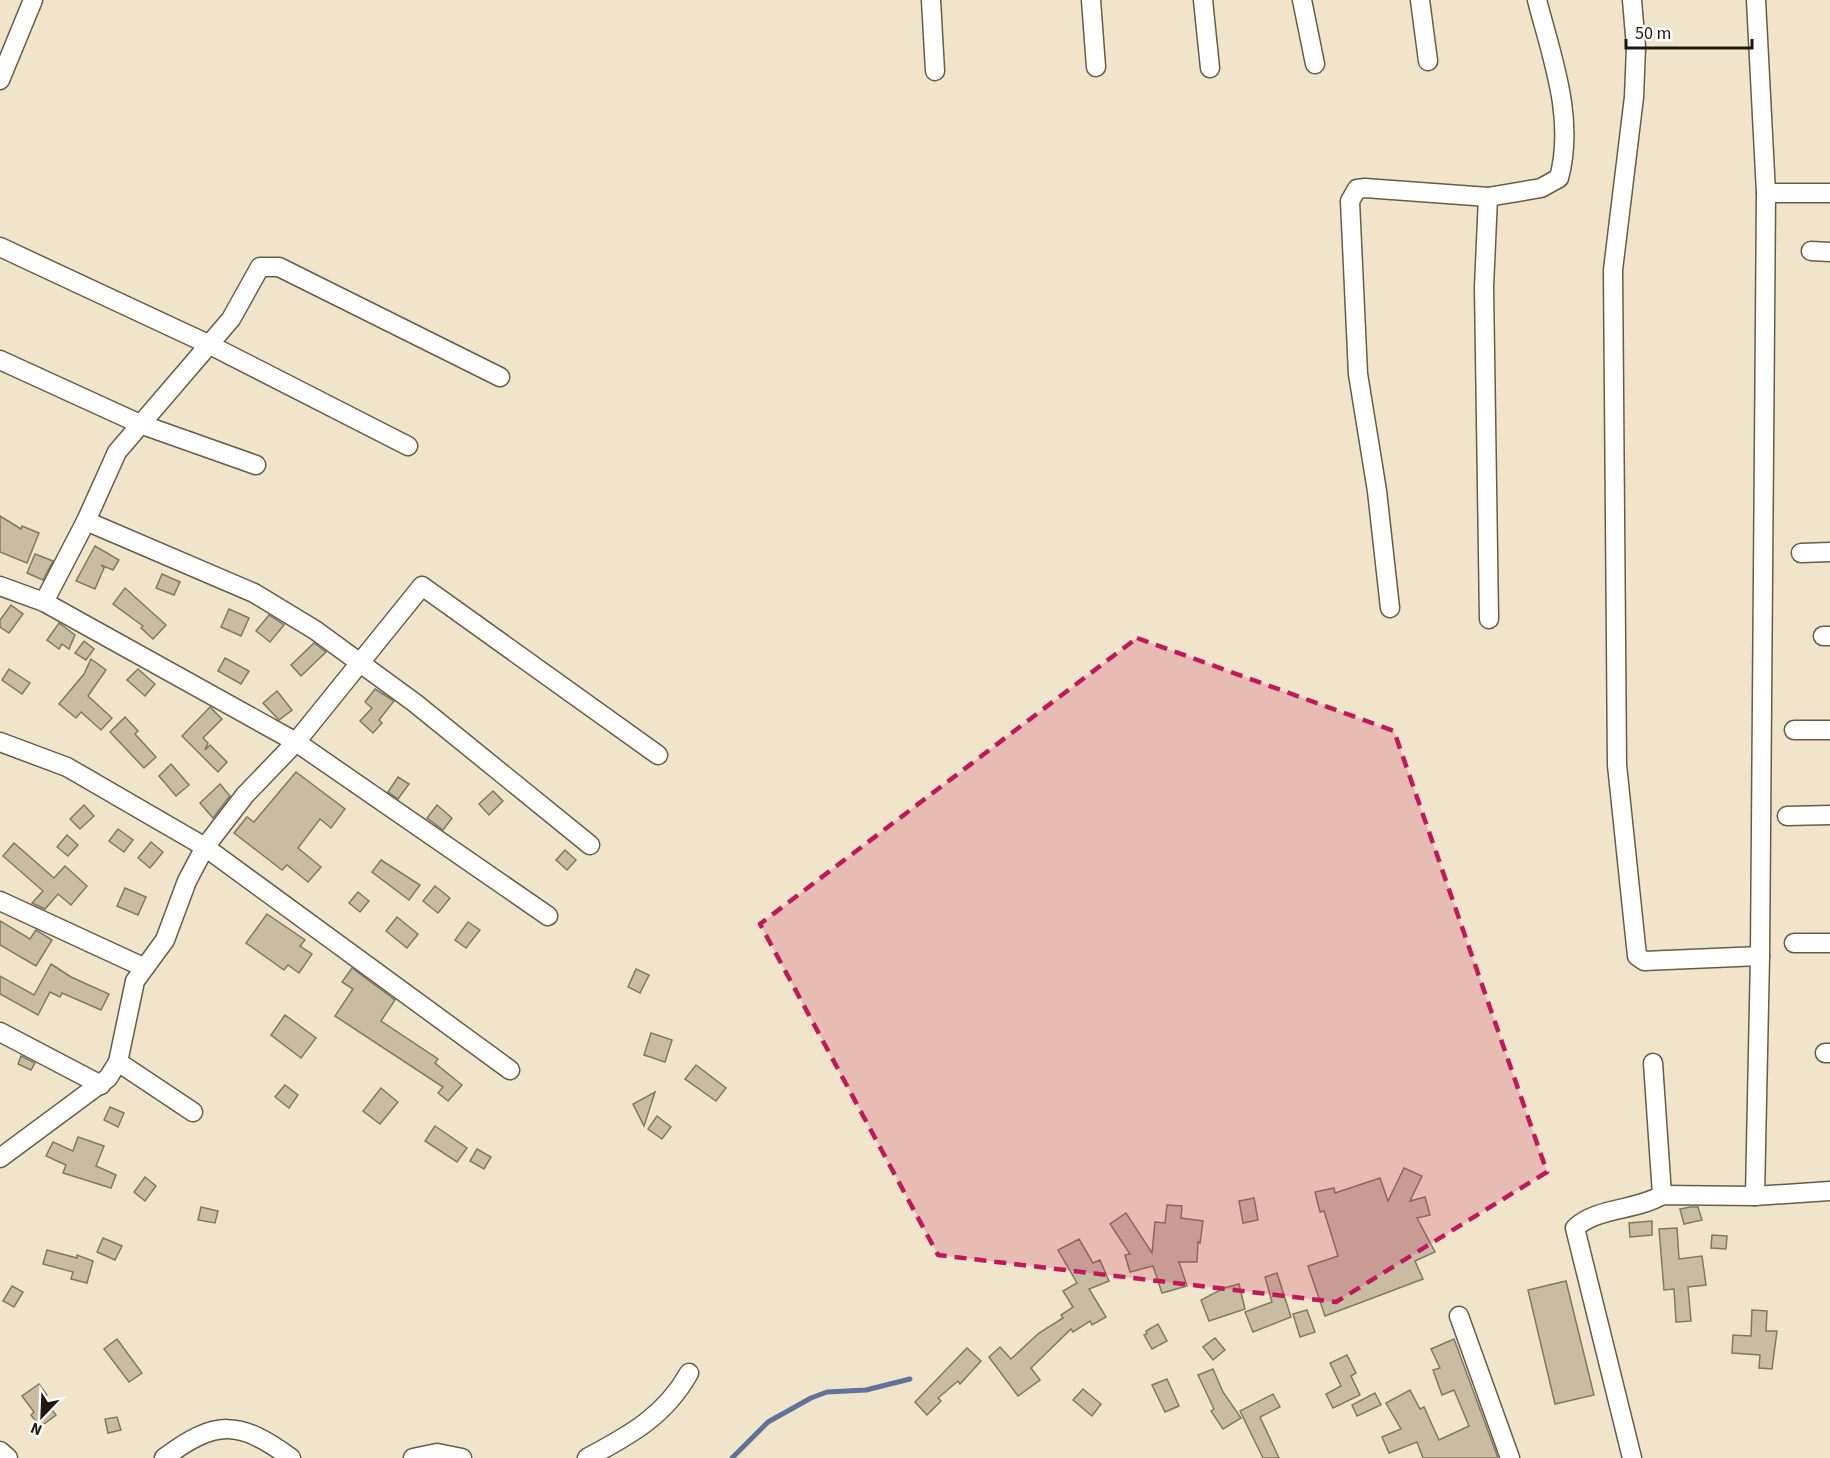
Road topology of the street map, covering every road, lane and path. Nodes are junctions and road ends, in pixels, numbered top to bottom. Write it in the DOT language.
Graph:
graph roads {
  1 [pos="33,0"];
  2 [pos="931,0"];
  3 [pos="1091,0"];
  4 [pos="1203,0"];
  5 [pos="1302,0"];
  6 [pos="1420,0"];
  7 [pos="1537,0"];
  8 [pos="1632,0"];
  9 [pos="1756,0"];
  10 [pos="1428,61"];
  11 [pos="1315,64"];
  12 [pos="1096,67"];
  13 [pos="1210,68"];
  14 [pos="935,71"];
  15 [pos="2,73"];
  16 [pos="1766,193"];
  17 [pos="1830,193"];
  18 [pos="1488,197"];
  19 [pos="0,247"];
  20 [pos="1811,251"];
  21 [pos="1830,252"];
  22 [pos="210,345"];
  23 [pos="0,360"];
  24 [pos="500,377"];
  25 [pos="140,424"];
  26 [pos="408,446"];
  27 [pos="256,465"];
  28 [pos="86,521"];
  29 [pos="1830,552"];
  30 [pos="1802,553"];
  31 [pos="0,586"];
  32 [pos="44,602"];
  33 [pos="1390,608"];
  34 [pos="1489,619"];
  35 [pos="360,664"];
  36 [pos="1794,730"];
  37 [pos="1830,730"];
  38 [pos="0,742"];
  39 [pos="296,742"];
  40 [pos="658,755"];
  41 [pos="1830,815"];
  42 [pos="1787,816"];
  43 [pos="590,845"];
  44 [pos="205,847"];
  45 [pos="0,900"];
  46 [pos="548,916"];
  47 [pos="1794,943"];
  48 [pos="1830,943"];
  49 [pos="1760,956"];
  50 [pos="143,967"];
  51 [pos="0,1032"];
  52 [pos="118,1062"];
  53 [pos="1653,1063"];
  54 [pos="510,1070"];
  55 [pos="101,1085"];
  56 [pos="193,1112"];
  57 [pos="0,1158"];
  58 [pos="1830,1191"];
  59 [pos="1662,1195"];
  60 [pos="1755,1196"];
  61 [pos="1459,1316"];
  62 [pos="688,1373"];
  63 [pos="0,1451"];
  64 [pos="8,1458"];
  65 [pos="164,1458"];
  66 [pos="291,1458"];
  67 [pos="413,1458"];
  68 [pos="462,1458"];
  69 [pos="587,1458"];
  70 [pos="1510,1458"];
  71 [pos="1632,1458"];
  1 -- 15 [label="street"];
  2 -- 14 [label="street"];
  3 -- 12 [label="street"];
  4 -- 13 [label="street"];
  5 -- 11 [label="street"];
  6 -- 10 [label="street"];
  7 -- 18 [label="street"];
  8 -- 49 [label="street"];
  9 -- 16 [label="street"];
  16 -- 17 [label="street"];
  16 -- 49 [label="street"];
  18 -- 33 [label="street"];
  18 -- 34 [label="street"];
  19 -- 22 [label="street"];
  20 -- 21 [label="street"];
  22 -- 24 [label="street"];
  22 -- 25 [label="street"];
  22 -- 26 [label="street"];
  23 -- 25 [label="street"];
  25 -- 27 [label="street"];
  25 -- 28 [label="street"];
  28 -- 32 [label="street"];
  28 -- 35 [label="street"];
  29 -- 30 [label="street"];
  31 -- 32 [label="street"];
  32 -- 39 [label="street"];
  35 -- 39 [label="street"];
  35 -- 40 [label="street"];
  35 -- 43 [label="street"];
  36 -- 37 [label="street"];
  38 -- 44 [label="street"];
  39 -- 44 [label="street"];
  39 -- 46 [label="street"];
  41 -- 42 [label="street"];
  44 -- 50 [label="street"];
  44 -- 54 [label="street"];
  45 -- 50 [label="street"];
  47 -- 48 [label="street"];
  49 -- 60 [label="street"];
  50 -- 52 [label="street"];
  51 -- 55 [label="street"];
  52 -- 55 [label="street"];
  52 -- 56 [label="street"];
  53 -- 59 [label="street"];
  55 -- 57 [label="street"];
  58 -- 60 [label="street"];
  59 -- 60 [label="street"];
  59 -- 71 [label="street"];
  61 -- 70 [label="street"];
  62 -- 69 [label="street"];
  63 -- 64 [label="street"];
  65 -- 66 [label="street"];
  67 -- 68 [label="street"];
}
